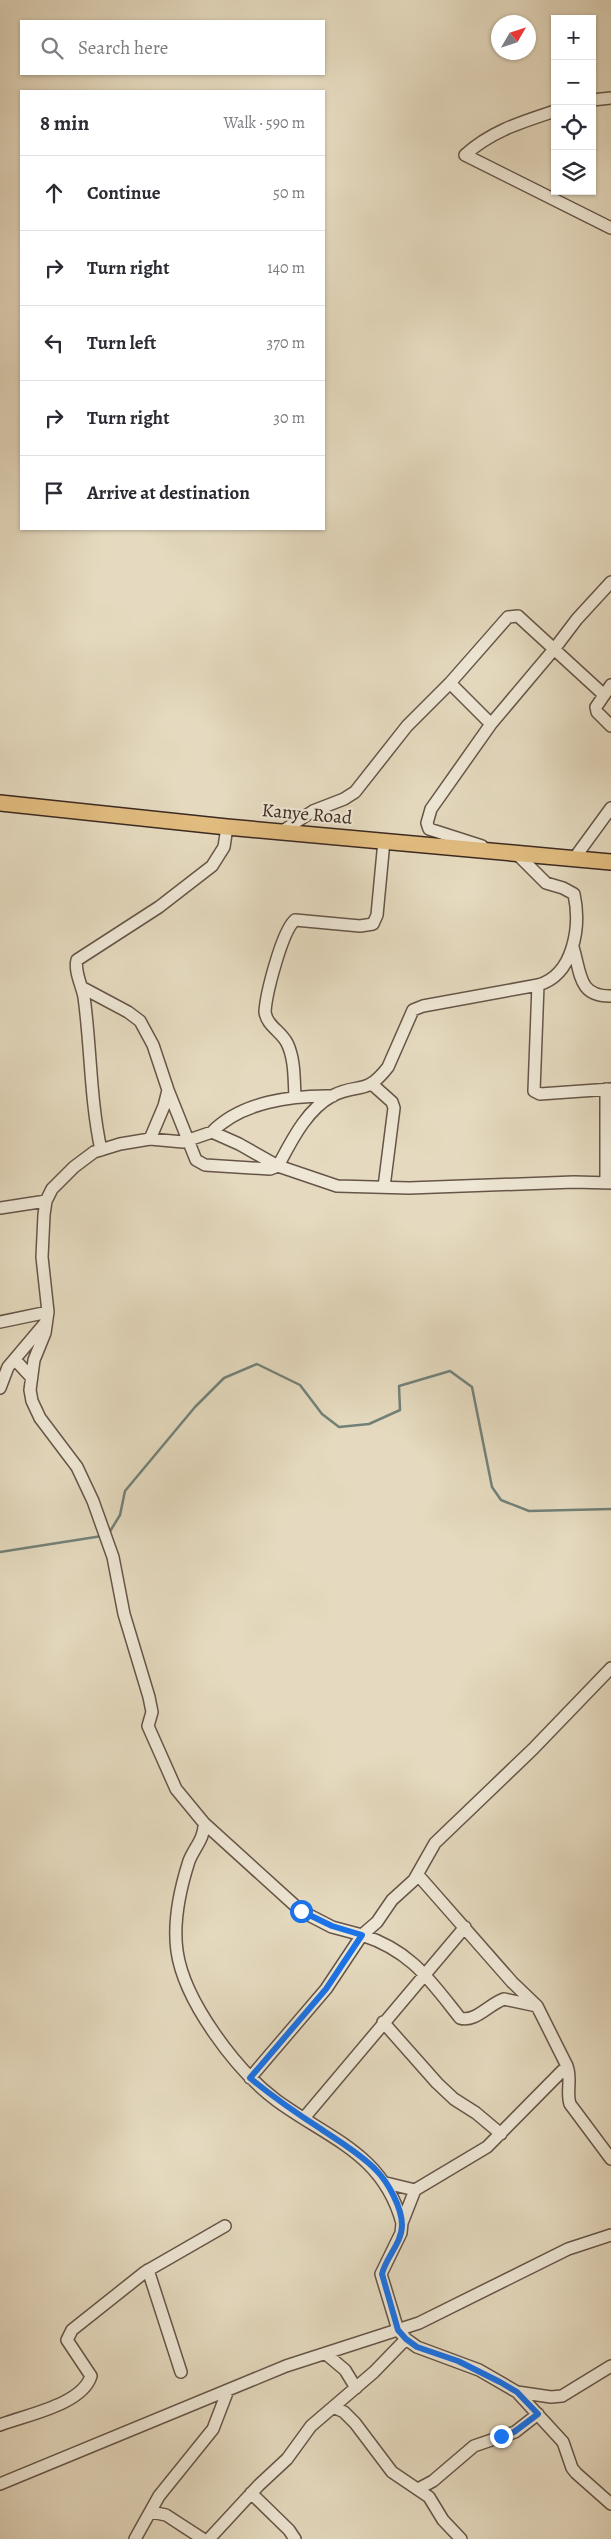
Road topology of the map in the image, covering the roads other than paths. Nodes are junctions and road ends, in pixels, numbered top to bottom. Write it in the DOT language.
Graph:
graph roads {
  1 [pos="611,98"];
  2 [pos="596,100"];
  3 [pos="551,111"];
  4 [pos="611,228"];
  5 [pos="609,587"];
  6 [pos="555,648"];
  7 [pos="450,683"];
  8 [pos="607,689"];
  9 [pos="491,724"];
  10 [pos="611,726"];
  11 [pos="0,803"];
  12 [pos="610,810"];
  13 [pos="227,828"];
  14 [pos="281,832"];
  15 [pos="384,842"];
  16 [pos="492,851"];
  17 [pos="517,854"];
  18 [pos="573,860"];
  19 [pos="611,862"];
  20 [pos="573,947"];
  21 [pos="538,985"];
  22 [pos="83,988"];
  23 [pos="611,996"];
  24 [pos="372,1085"];
  25 [pos="608,1089"];
  26 [pos="168,1090"];
  27 [pos="333,1096"];
  28 [pos="295,1097"];
  29 [pos="212,1132"];
  30 [pos="150,1139"];
  31 [pos="188,1140"];
  32 [pos="101,1150"];
  33 [pos="278,1166"];
  34 [pos="608,1183"];
  35 [pos="384,1187"];
  36 [pos="46,1201"];
  37 [pos="0,1208"];
  38 [pos="48,1316"];
  39 [pos="0,1322"];
  40 [pos="34,1360"];
  41 [pos="14,1365"];
  42 [pos="31,1377"];
  43 [pos="0,1388"];
  44 [pos="611,1668"];
  45 [pos="204,1824"];
  46 [pos="418,1875"];
  47 [pos="465,1927"];
  48 [pos="362,1935"];
  49 [pos="425,1976"];
  50 [pos="537,2006"];
  51 [pos="383,2022"];
  52 [pos="567,2066"];
  53 [pos="250,2078"];
  54 [pos="304,2118"];
  55 [pos="501,2134"];
  56 [pos="611,2159"];
  57 [pos="386,2183"];
  58 [pos="415,2190"];
  59 [pos="402,2223"];
  60 [pos="225,2226"];
  61 [pos="611,2235"];
  62 [pos="148,2270"];
  63 [pos="398,2330"];
  64 [pos="406,2339"];
  65 [pos="326,2354"];
  66 [pos="611,2366"];
  67 [pos="181,2372"];
  68 [pos="356,2388"];
  69 [pos="228,2390"];
  70 [pos="517,2392"];
  71 [pos="333,2407"];
  72 [pos="538,2414"];
  73 [pos="0,2424"];
  74 [pos="0,2484"];
  75 [pos="418,2489"];
  76 [pos="251,2493"];
  77 [pos="611,2504"];
  78 [pos="151,2512"];
  79 [pos="134,2539"];
  80 [pos="203,2539"];
  81 [pos="209,2539"];
  82 [pos="295,2539"];
  83 [pos="460,2539"];
  1 -- 2 [label="street"];
  3 -- 4 [label="street"];
  5 -- 6 [label="street"];
  6 -- 7 [label="street"];
  6 -- 8 [label="street"];
  6 -- 9 [label="street"];
  7 -- 9 [label="street"];
  7 -- 14 [label="street"];
  8 -- 10 [label="street"];
  9 -- 16 [label="street"];
  11 -- 13 [label="main road, Kanye Road"];
  12 -- 18 [label="street"];
  13 -- 14 [label="main road, Kanye Road"];
  13 -- 22 [label="street"];
  14 -- 15 [label="main road, Kanye Road"];
  15 -- 16 [label="main road, Kanye Road"];
  15 -- 28 [label="street"];
  16 -- 17 [label="main road, Kanye Road"];
  17 -- 18 [label="main road, Kanye Road"];
  17 -- 20 [label="street"];
  18 -- 19 [label="main road, Kanye Road"];
  20 -- 21 [label="street"];
  20 -- 23 [label="street"];
  21 -- 24 [label="street"];
  21 -- 25 [label="street"];
  22 -- 26 [label="street"];
  22 -- 32 [label="street"];
  24 -- 27 [label="street"];
  24 -- 35 [label="street"];
  25 -- 34 [label="street"];
  26 -- 30 [label="street"];
  26 -- 31 [label="street"];
  27 -- 28 [label="street"];
  27 -- 33 [label="street"];
  28 -- 29 [label="street"];
  29 -- 31 [label="street"];
  29 -- 33 [label="street"];
  30 -- 31 [label="street"];
  30 -- 32 [label="street"];
  31 -- 33 [label="street"];
  32 -- 36 [label="street"];
  33 -- 35 [label="street"];
  34 -- 35 [label="street"];
  36 -- 37 [label="street"];
  36 -- 38 [label="street"];
  38 -- 39 [label="street"];
  38 -- 40 [label="street"];
  38 -- 41 [label="street"];
  40 -- 41 [label="street"];
  40 -- 42 [label="street"];
  41 -- 42 [label="street"];
  41 -- 43 [label="street"];
  42 -- 45 [label="street"];
  44 -- 46 [label="street"];
  45 -- 48 [label="street"];
  45 -- 53 [label="street"];
  46 -- 47 [label="street"];
  46 -- 48 [label="street"];
  47 -- 49 [label="street"];
  47 -- 50 [label="street"];
  48 -- 49 [label="street"];
  48 -- 53 [label="street"];
  49 -- 50 [label="street"];
  49 -- 51 [label="street"];
  50 -- 52 [label="street"];
  51 -- 54 [label="street"];
  51 -- 55 [label="street"];
  52 -- 55 [label="street"];
  52 -- 56 [label="street"];
  53 -- 54 [label="street"];
  54 -- 57 [label="street"];
  55 -- 58 [label="street"];
  57 -- 58 [label="street"];
  57 -- 59 [label="street"];
  58 -- 59 [label="street"];
  59 -- 63 [label="street"];
  60 -- 62 [label="street"];
  61 -- 63 [label="street"];
  62 -- 67 [label="street"];
  62 -- 73 [label="street"];
  63 -- 64 [label="street"];
  63 -- 65 [label="street"];
  64 -- 68 [label="street"];
  64 -- 70 [label="street"];
  65 -- 68 [label="street"];
  65 -- 69 [label="street"];
  66 -- 70 [label="street"];
  68 -- 71 [label="street"];
  69 -- 74 [label="street"];
  69 -- 78 [label="street"];
  70 -- 72 [label="street"];
  71 -- 75 [label="street"];
  71 -- 76 [label="street"];
  72 -- 75 [label="street"];
  72 -- 77 [label="street"];
  75 -- 83 [label="street"];
  76 -- 81 [label="street"];
  76 -- 82 [label="street"];
  78 -- 79 [label="street"];
  78 -- 80 [label="street"];
}
